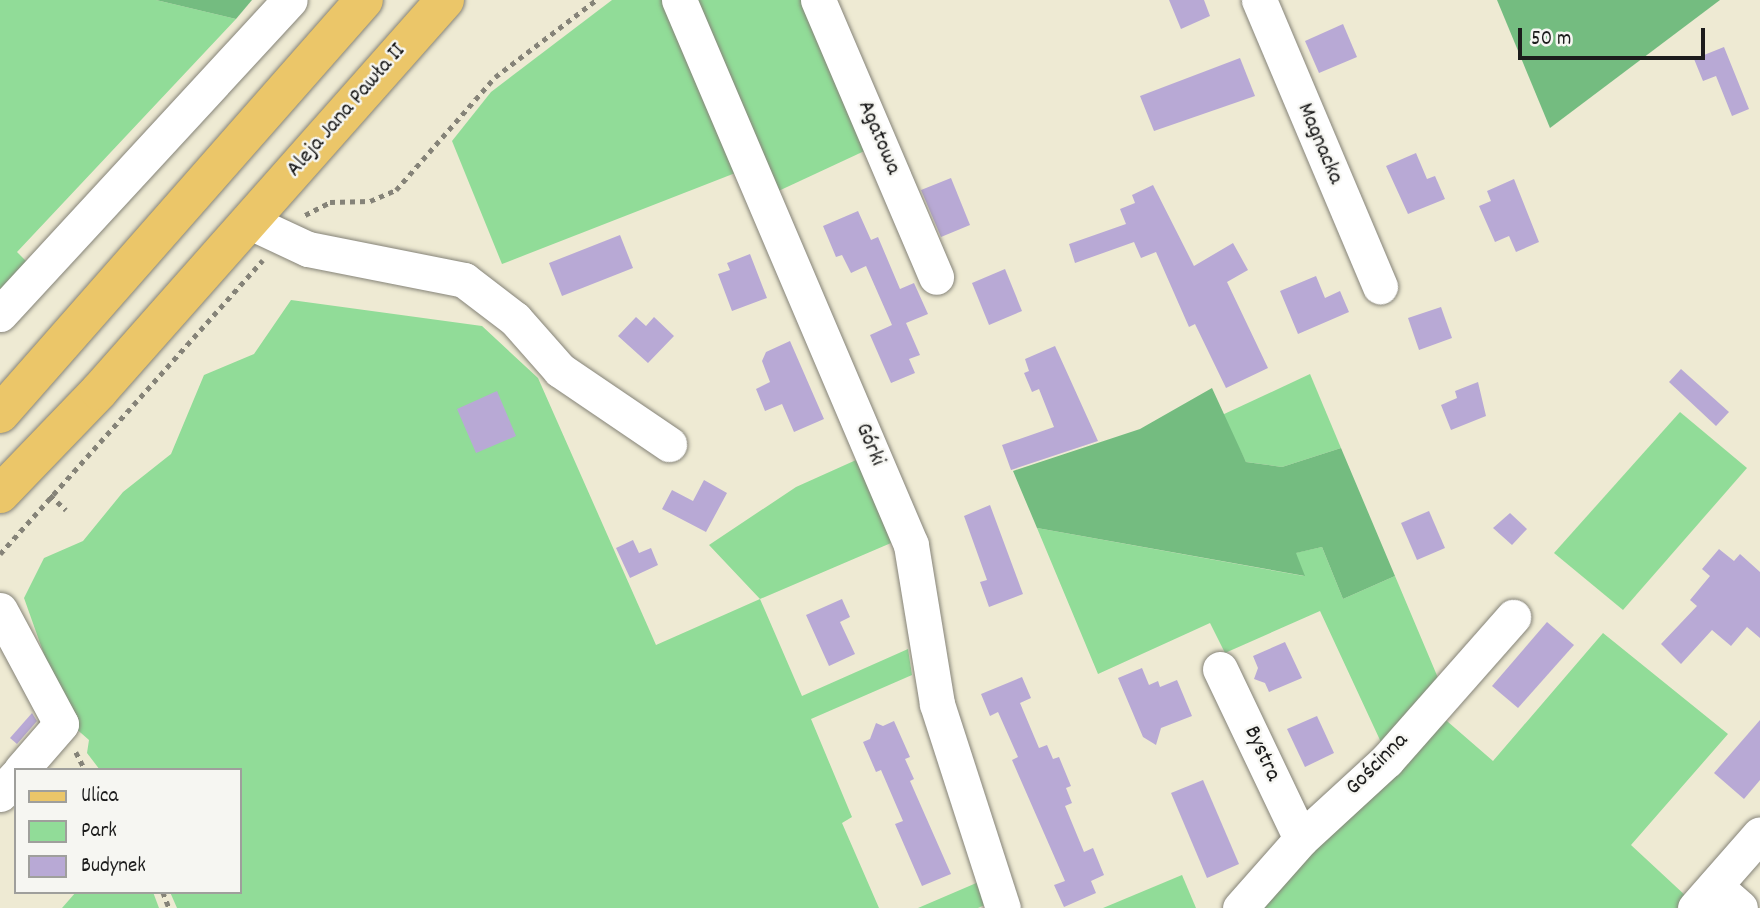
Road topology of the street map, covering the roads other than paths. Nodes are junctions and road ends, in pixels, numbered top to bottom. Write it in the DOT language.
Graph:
graph roads {
  1 [pos="290,0"];
  2 [pos="364,0"];
  3 [pos="444,0"];
  4 [pos="679,0"];
  5 [pos="818,0"];
  6 [pos="1259,0"];
  7 [pos="266,229"];
  8 [pos="936,277"];
  9 [pos="1380,288"];
  10 [pos="0,314"];
  11 [pos="0,414"];
  12 [pos="668,444"];
  13 [pos="0,494"];
  14 [pos="0,610"];
  15 [pos="1513,617"];
  16 [pos="1220,669"];
  17 [pos="24,768"];
  18 [pos="14,778"];
  19 [pos="0,794"];
  20 [pos="1760,834"];
  21 [pos="1301,839"];
  22 [pos="1716,901"];
  23 [pos="1003,908"];
  24 [pos="1240,908"];
  1 -- 10 [label="street"];
  2 -- 11 [label="main road"];
  3 -- 7 [label="main road, Aleja Jana Pawła II"];
  4 -- 23 [label="street, Górki"];
  5 -- 8 [label="street, Agatowa"];
  6 -- 9 [label="street, Magnacka"];
  7 -- 12 [label="street"];
  7 -- 13 [label="main road, Aleja Jana Pawła II"];
  14 -- 17 [label="street"];
  15 -- 21 [label="street, Gościnna"];
  16 -- 21 [label="street, Bystra"];
  18 -- 19 [label="street"];
  20 -- 22 [label="street"];
  21 -- 24 [label="street, Gościnna"];
}
